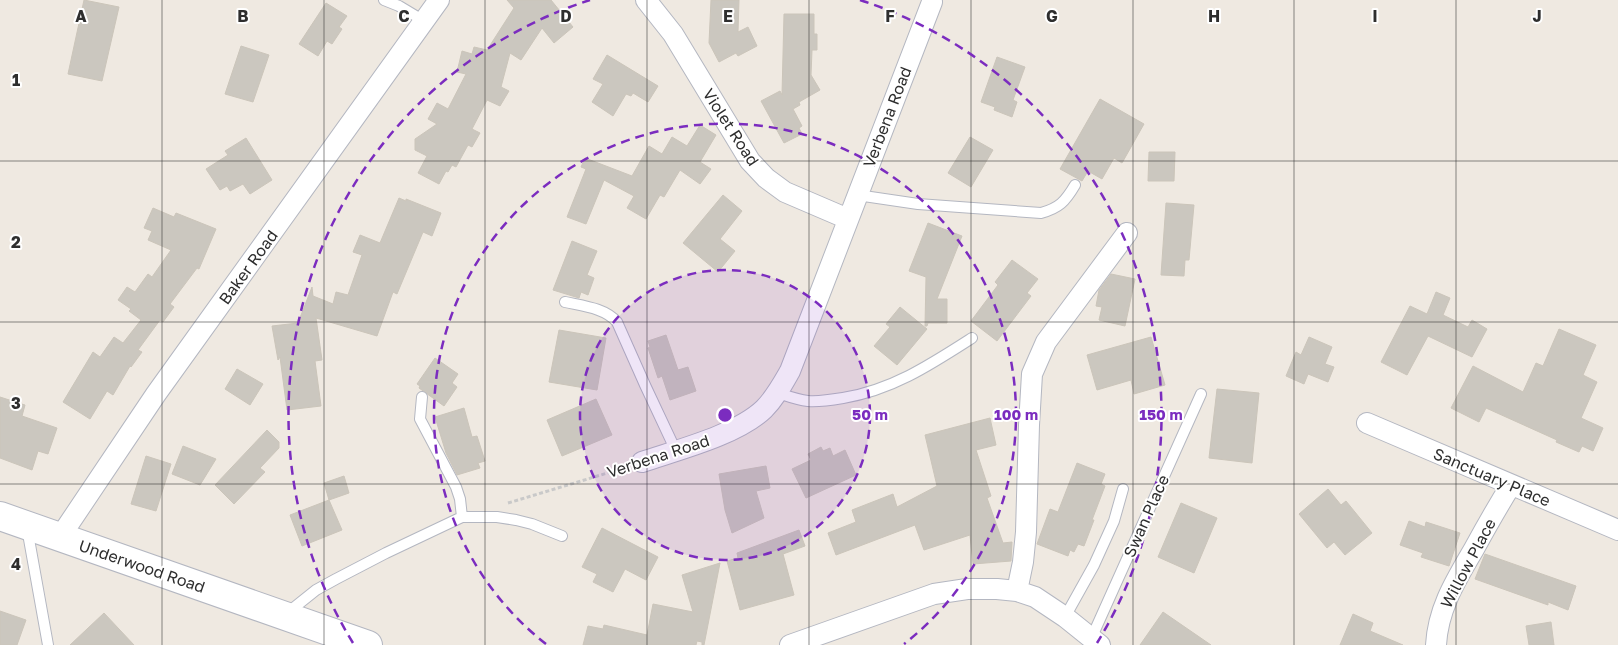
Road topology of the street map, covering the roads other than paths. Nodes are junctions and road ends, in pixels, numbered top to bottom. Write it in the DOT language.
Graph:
graph roads {
  1 [pos="384,0"];
  2 [pos="439,0"];
  3 [pos="646,0"];
  4 [pos="932,2"];
  5 [pos="424,21"];
  6 [pos="1075,185"];
  7 [pos="857,195"];
  8 [pos="848,218"];
  9 [pos="1127,233"];
  10 [pos="565,302"];
  11 [pos="972,338"];
  12 [pos="778,393"];
  13 [pos="1201,394"];
  14 [pos="422,397"];
  15 [pos="1367,423"];
  16 [pos="676,450"];
  17 [pos="642,462"];
  18 [pos="1511,485"];
  19 [pos="1123,489"];
  20 [pos="0,516"];
  21 [pos="462,517"];
  22 [pos="27,526"];
  23 [pos="1617,527"];
  24 [pos="562,536"];
  25 [pos="60,537"];
  26 [pos="1017,591"];
  27 [pos="284,616"];
  28 [pos="1065,617"];
  29 [pos="1096,642"];
  30 [pos="48,645"];
  31 [pos="368,645"];
  32 [pos="790,645"];
  33 [pos="1436,645"];
  1 -- 5 [label="lane"];
  2 -- 5 [label="street, Baker Road"];
  3 -- 8 [label="street, Violet Road"];
  4 -- 7 [label="street, Verbena Road"];
  5 -- 25 [label="street, Baker Road"];
  6 -- 7 [label="lane"];
  7 -- 8 [label="street, Verbena Road"];
  8 -- 12 [label="street, Verbena Road"];
  9 -- 26 [label="street"];
  10 -- 16 [label="lane"];
  11 -- 12 [label="lane"];
  12 -- 16 [label="street, Verbena Road"];
  13 -- 29 [label="lane, Swan Place"];
  14 -- 21 [label="lane"];
  15 -- 18 [label="street, Sanctuary Place"];
  16 -- 17 [label="street, Verbena Road"];
  18 -- 23 [label="street, Sanctuary Place"];
  18 -- 33 [label="street, Willow Place"];
  19 -- 28 [label="lane"];
  20 -- 22 [label="main road, Underwood Road"];
  21 -- 24 [label="lane"];
  21 -- 27 [label="lane"];
  22 -- 25 [label="main road, Underwood Road"];
  22 -- 30 [label="lane"];
  25 -- 27 [label="main road, Underwood Road"];
  26 -- 28 [label="street"];
  26 -- 32 [label="street"];
  27 -- 31 [label="main road, Underwood Road"];
  28 -- 29 [label="street"];
}
